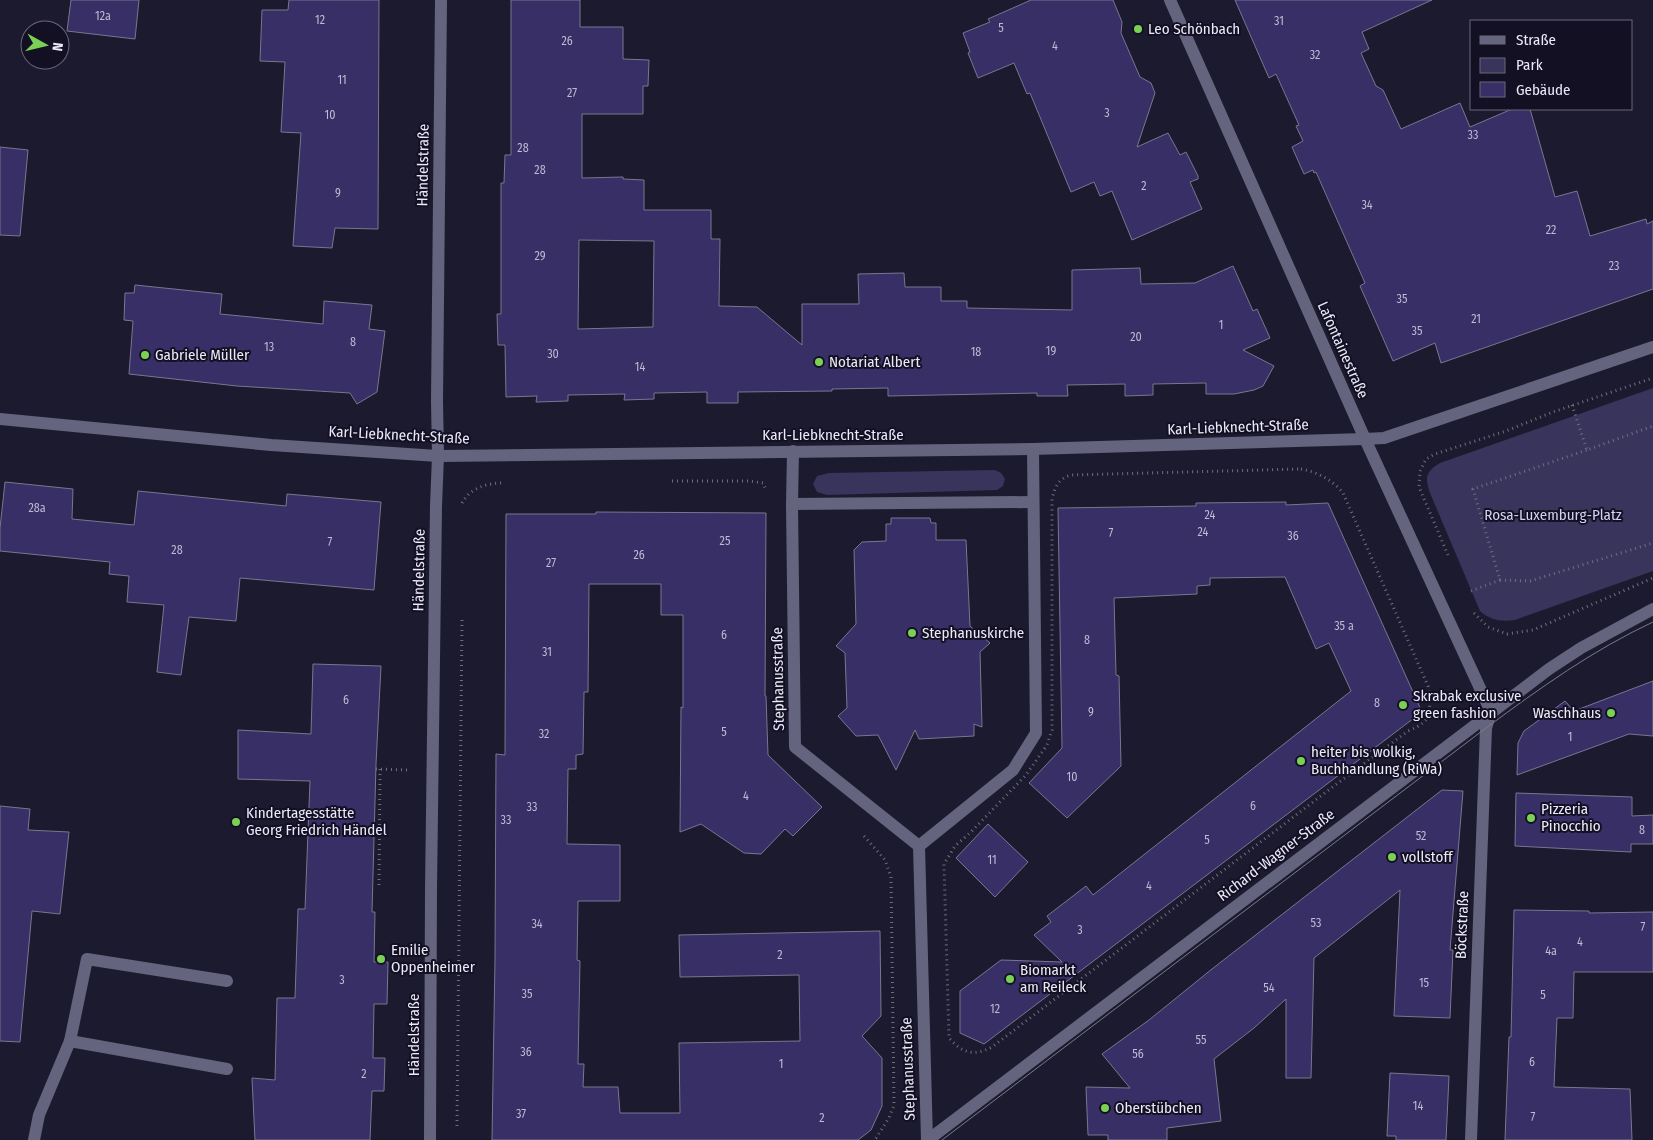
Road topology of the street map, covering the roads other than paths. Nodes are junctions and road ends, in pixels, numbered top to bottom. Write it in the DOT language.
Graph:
graph roads {
  1 [pos="441,0"];
  2 [pos="1170,0"];
  3 [pos="1653,347"];
  4 [pos="0,419"];
  5 [pos="1365,439"];
  6 [pos="1033,449"];
  7 [pos="793,451"];
  8 [pos="438,456"];
  9 [pos="1033,502"];
  10 [pos="792,504"];
  11 [pos="1653,609"];
  12 [pos="1491,712"];
  13 [pos="919,846"];
  14 [pos="226,980"];
  15 [pos="70,1041"];
  16 [pos="227,1069"];
  17 [pos="34,1140"];
  18 [pos="430,1140"];
  19 [pos="927,1140"];
  20 [pos="1471,1140"];
  1 -- 8 [label="street, Händelstraße"];
  2 -- 5 [label="street, Lafontainestraße"];
  3 -- 5 [label="street, Karl-Liebknecht-Straße"];
  4 -- 8 [label="street, Karl-Liebknecht-Straße"];
  5 -- 6 [label="street, Karl-Liebknecht-Straße"];
  5 -- 12 [label="street, Lafontainestraße"];
  6 -- 7 [label="street, Karl-Liebknecht-Straße"];
  6 -- 9 [label="street"];
  7 -- 8 [label="street, Karl-Liebknecht-Straße"];
  7 -- 10 [label="street, Stephanusstraße"];
  8 -- 18 [label="street, Händelstraße"];
  9 -- 10 [label="street"];
  9 -- 13 [label="street"];
  10 -- 13 [label="street, Stephanusstraße"];
  11 -- 12 [label="street, Richard-Wagner-Straße"];
  12 -- 19 [label="street, Richard-Wagner-Straße"];
  12 -- 20 [label="street, Böckstraße"];
  13 -- 19 [label="street, Stephanusstraße"];
  14 -- 15 [label="street"];
  15 -- 16 [label="street"];
  15 -- 17 [label="street"];
}
